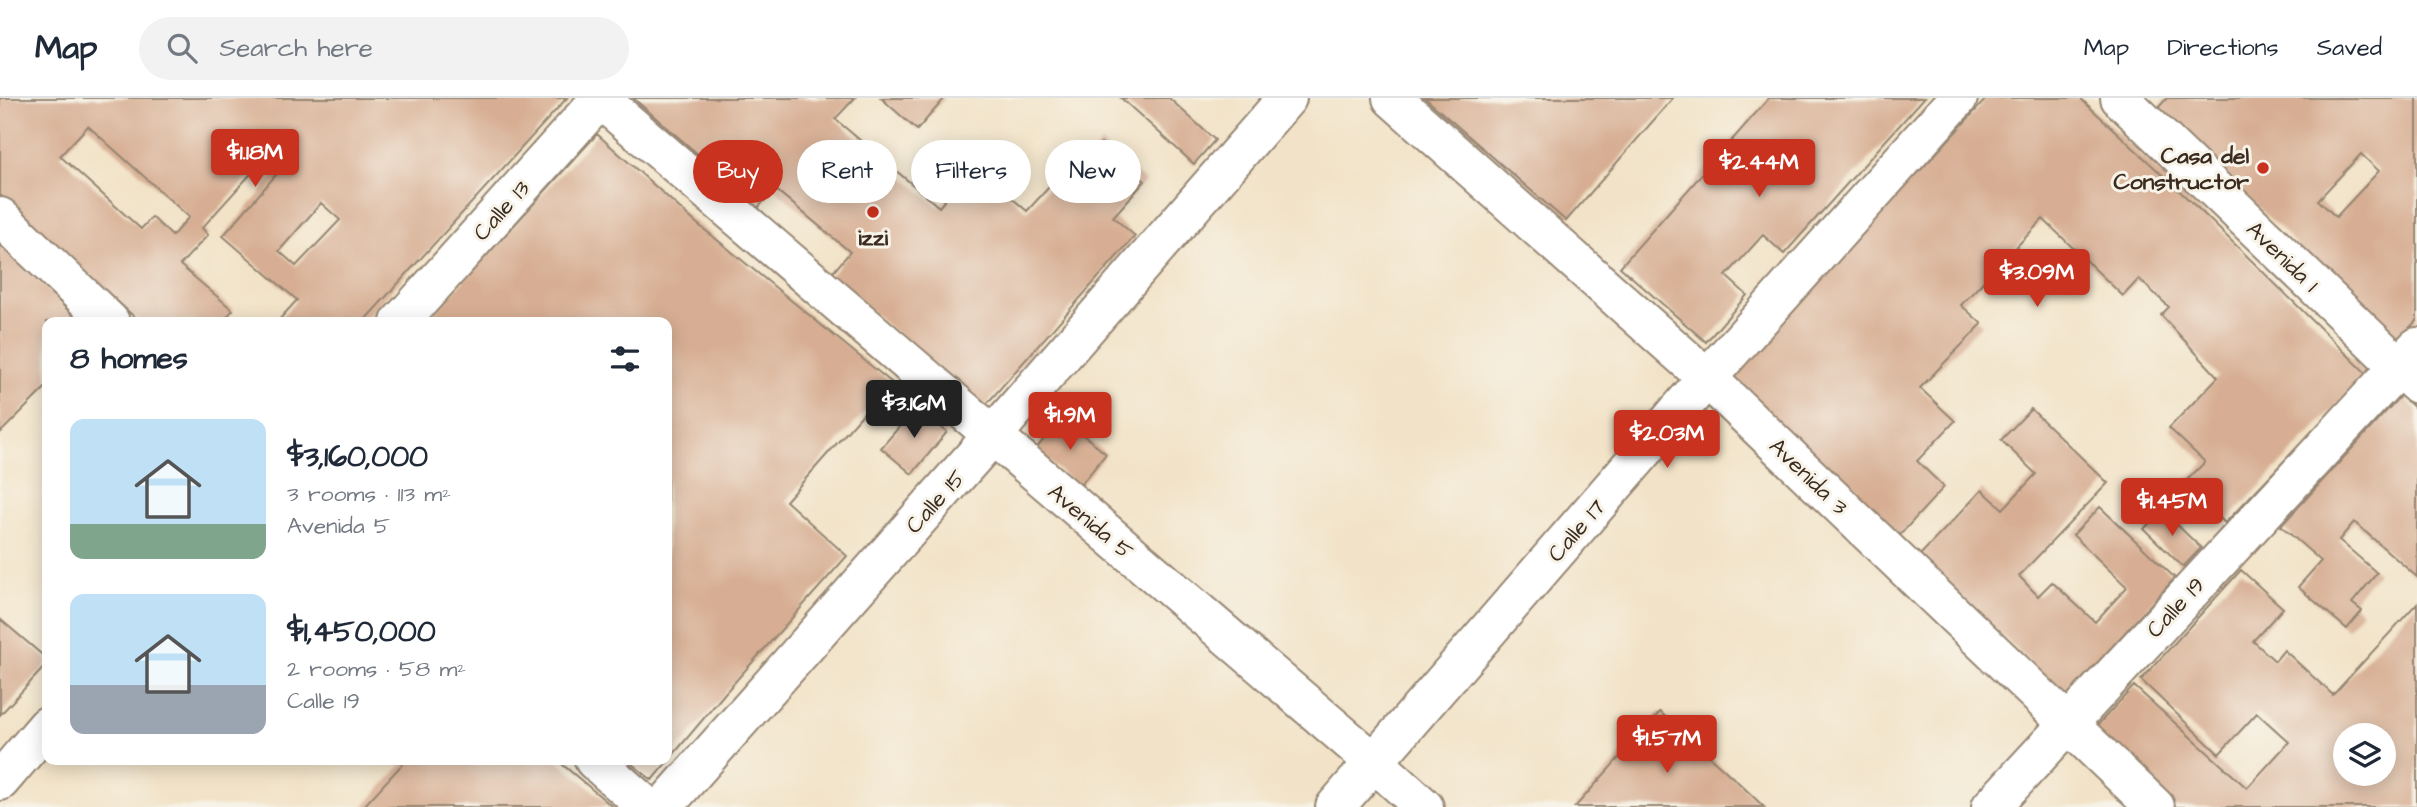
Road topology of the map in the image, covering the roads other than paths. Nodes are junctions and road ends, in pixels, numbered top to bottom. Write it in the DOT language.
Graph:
graph roads {
  1 [pos="600,98"];
  2 [pos="1287,98"];
  3 [pos="1392,98"];
  4 [pos="1958,98"];
  5 [pos="2120,98"];
  6 [pos="0,217"];
  7 [pos="105,317"];
  8 [pos="404,317"];
  9 [pos="2411,366"];
  10 [pos="1707,379"];
  11 [pos="992,436"];
  12 [pos="2067,724"];
  13 [pos="42,732"];
  14 [pos="1374,762"];
  15 [pos="600,765"];
  16 [pos="0,781"];
  17 [pos="647,807"];
  18 [pos="663,807"];
  19 [pos="1335,807"];
  20 [pos="1424,807"];
  21 [pos="1991,807"];
  22 [pos="2155,807"];
  1 -- 8 [label="street, Calle 13"];
  1 -- 11 [label="street, Avenida 5"];
  2 -- 11 [label="street, Calle 15"];
  3 -- 10 [label="street, Avenida 3"];
  4 -- 10 [label="street, Calle 17"];
  5 -- 9 [label="street, Avenida 1"];
  6 -- 7 [label="street"];
  9 -- 12 [label="street, Calle 19"];
  10 -- 12 [label="street, Avenida 3"];
  10 -- 14 [label="street, Calle 17"];
  11 -- 14 [label="street, Avenida 5"];
  11 -- 18 [label="street, Calle 15"];
  12 -- 21 [label="street, Calle 19"];
  12 -- 22 [label="street, Avenida 3"];
  13 -- 16 [label="street"];
  14 -- 19 [label="street, Calle 17"];
  14 -- 20 [label="street, Avenida 5"];
  15 -- 17 [label="street"];
}
